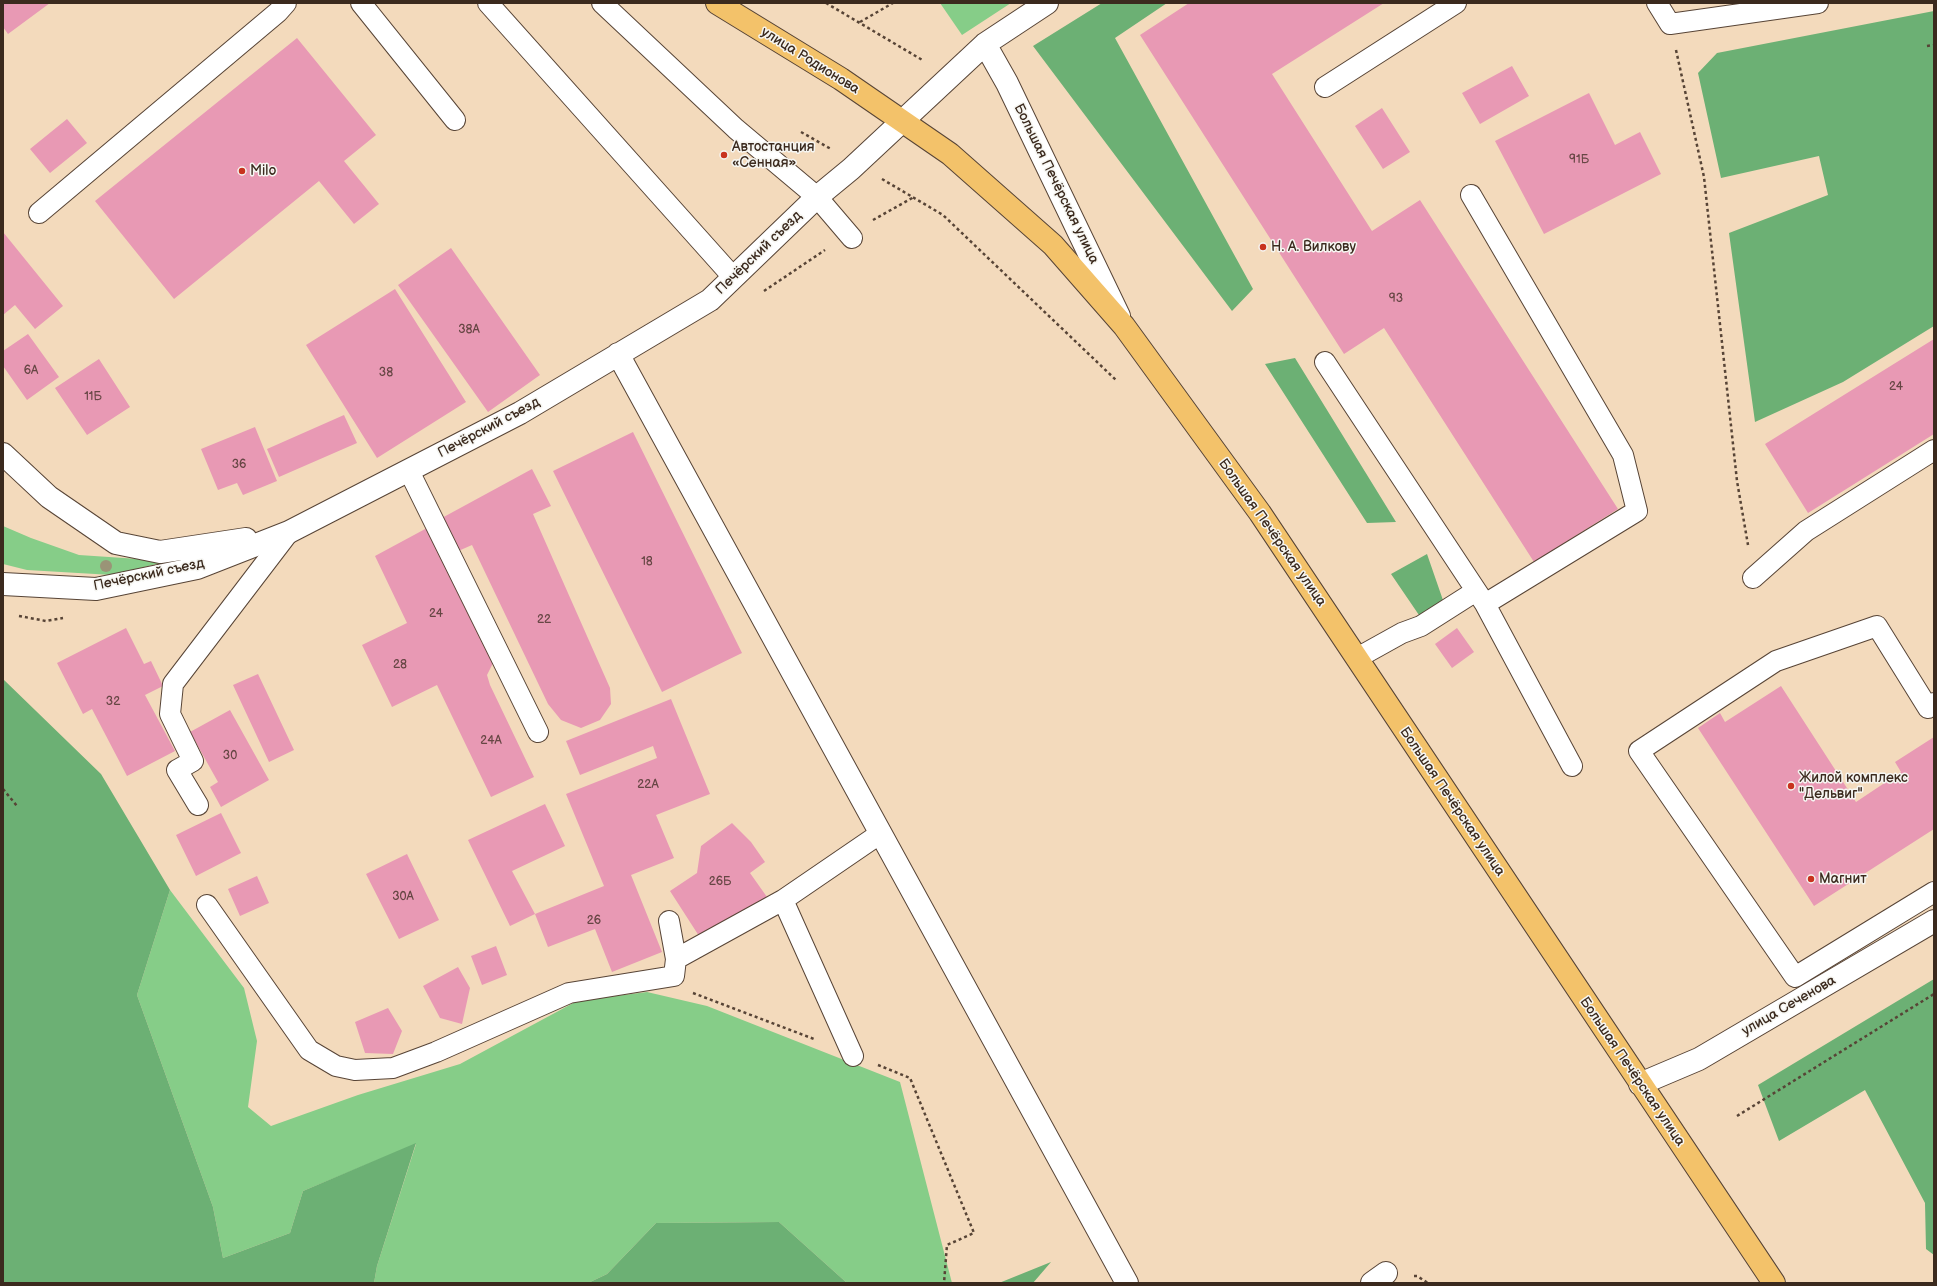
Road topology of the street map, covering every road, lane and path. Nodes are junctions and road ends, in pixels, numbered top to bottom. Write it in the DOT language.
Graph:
graph roads {
  1 [pos="286,3"];
  2 [pos="360,3"];
  3 [pos="488,3"];
  4 [pos="602,3"];
  5 [pos="717,3"];
  6 [pos="826,3"];
  7 [pos="893,3"];
  8 [pos="1046,3"];
  9 [pos="1456,3"];
  10 [pos="1657,3"];
  11 [pos="1818,3"];
  12 [pos="859,22"];
  13 [pos="1670,24"];
  14 [pos="985,44"];
  15 [pos="1934,45"];
  16 [pos="1927,46"];
  17 [pos="929,64"];
  18 [pos="1324,87"];
  19 [pos="455,120"];
  20 [pos="903,120"];
  21 [pos="1471,195"];
  22 [pos="817,197"];
  23 [pos="39,213"];
  24 [pos="850,236"];
  25 [pos="733,277"];
  26 [pos="1124,326"];
  27 [pos="618,354"];
  28 [pos="1326,362"];
  29 [pos="1117,382"];
  30 [pos="1934,450"];
  31 [pos="3,454"];
  32 [pos="409,471"];
  33 [pos="290,532"];
  34 [pos="1753,578"];
  35 [pos="3,584"];
  36 [pos="1480,597"];
  37 [pos="17,615"];
  38 [pos="46,621"];
  39 [pos="1356,658"];
  40 [pos="1934,703"];
  41 [pos="538,732"];
  42 [pos="1572,766"];
  43 [pos="3,789"];
  44 [pos="198,805"];
  45 [pos="17,806"];
  46 [pos="881,833"];
  47 [pos="1934,892"];
  48 [pos="783,900"];
  49 [pos="207,905"];
  50 [pos="669,921"];
  51 [pos="1934,921"];
  52 [pos="675,967"];
  53 [pos="1934,994"];
  54 [pos="853,1056"];
  55 [pos="1640,1084"];
  56 [pos="1737,1116"];
  57 [pos="944,1283"];
  58 [pos="1127,1283"];
  59 [pos="1774,1283"];
  1 -- 23 [label="lane"];
  2 -- 19 [label="lane"];
  3 -- 25 [label="lane"];
  4 -- 22 [label="lane"];
  5 -- 20 [label="main road, улица Родионова"];
  6 -- 12 [label="path"];
  7 -- 12 [label="path"];
  8 -- 14 [label="street, Печёрский съезд"];
  9 -- 18 [label="lane"];
  10 -- 13 [label="lane"];
  11 -- 13 [label="lane"];
  12 -- 17 [label="path"];
  13 -- 34 [label="path"];
  14 -- 20 [label="street, Печёрский съезд"];
  14 -- 26 [label="street, Большая Печёрская улица"];
  15 -- 16 [label="path"];
  20 -- 22 [label="street, Печёрский съезд"];
  20 -- 26 [label="main road, Большая Печёрская улица"];
  21 -- 36 [label="lane"];
  22 -- 24 [label="lane"];
  22 -- 25 [label="street, Печёрский съезд"];
  24 -- 29 [label="path"];
  25 -- 27 [label="street, Печёрский съезд"];
  26 -- 39 [label="main road, Большая Печёрская улица"];
  27 -- 32 [label="street, Печёрский съезд"];
  27 -- 46 [label="street"];
  28 -- 36 [label="lane"];
  30 -- 34 [label="lane"];
  31 -- 33 [label="street"];
  32 -- 33 [label="street, Печёрский съезд"];
  32 -- 41 [label="lane"];
  33 -- 35 [label="street, Печёрский съезд"];
  33 -- 44 [label="lane"];
  36 -- 39 [label="lane"];
  36 -- 42 [label="lane"];
  37 -- 38 [label="path"];
  39 -- 55 [label="main road, Большая Печёрская улица"];
  40 -- 47 [label="lane"];
  43 -- 45 [label="path"];
  46 -- 48 [label="lane"];
  46 -- 58 [label="street"];
  48 -- 52 [label="lane"];
  48 -- 54 [label="lane"];
  49 -- 52 [label="lane"];
  50 -- 52 [label="lane"];
  51 -- 55 [label="street, улица Сеченова"];
  52 -- 54 [label="path"];
  53 -- 56 [label="path"];
  54 -- 57 [label="path"];
  55 -- 59 [label="main road, Большая Печёрская улица"];
}
